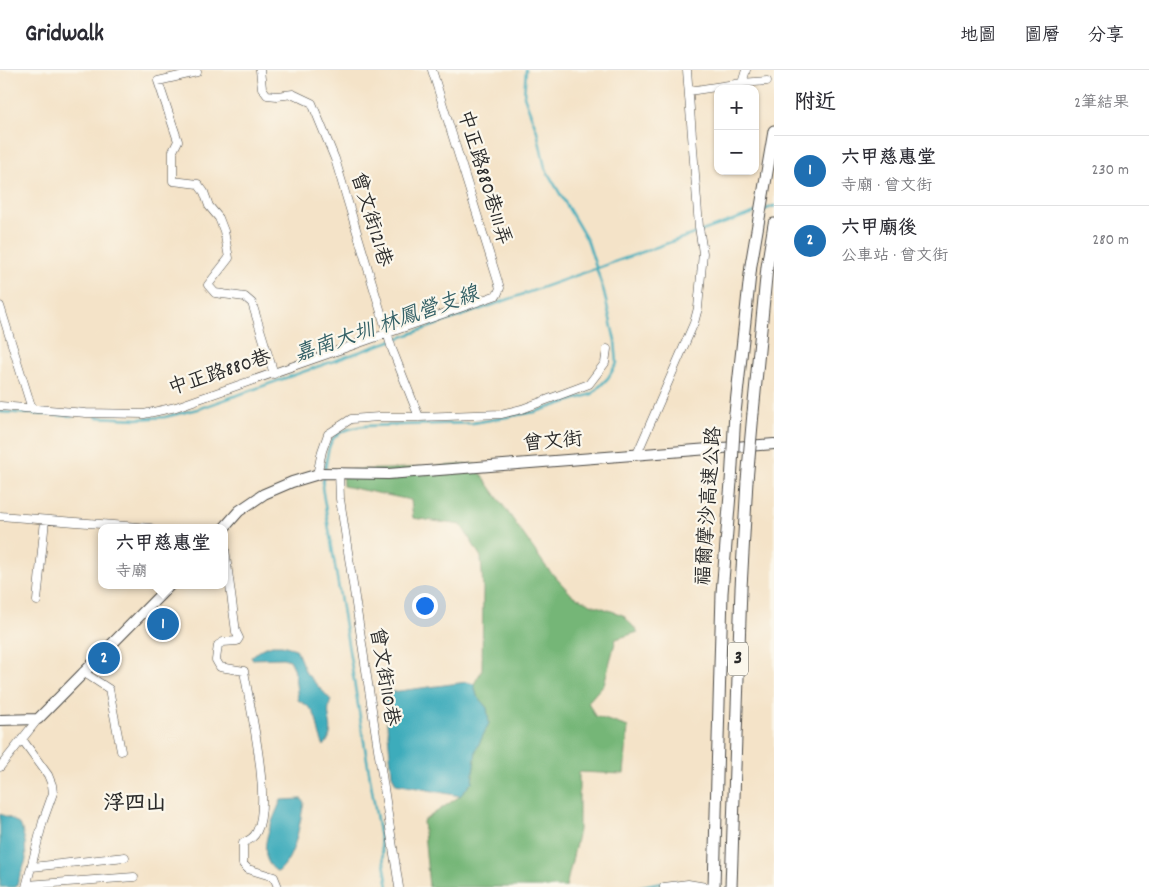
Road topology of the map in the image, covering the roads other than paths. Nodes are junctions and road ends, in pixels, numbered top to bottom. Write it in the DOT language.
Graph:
graph roads {
  1 [pos="260,70"];
  2 [pos="432,70"];
  3 [pos="687,70"];
  4 [pos="746,70"];
  5 [pos="197,72"];
  6 [pos="767,81"];
  7 [pos="742,83"];
  8 [pos="689,91"];
  9 [pos="774,131"];
  10 [pos="774,224"];
  11 [pos="497,295"];
  12 [pos="0,306"];
  13 [pos="388,336"];
  14 [pos="607,349"];
  15 [pos="274,374"];
  16 [pos="0,406"];
  17 [pos="32,409"];
  18 [pos="419,417"];
  19 [pos="774,444"];
  20 [pos="637,454"];
  21 [pos="337,472"];
  22 [pos="318,475"];
  23 [pos="0,516"];
  24 [pos="45,520"];
  25 [pos="98,524"];
  26 [pos="227,524"];
  27 [pos="228,571"];
  28 [pos="166,589"];
  29 [pos="37,601"];
  30 [pos="83,672"];
  31 [pos="38,719"];
  32 [pos="0,720"];
  33 [pos="22,738"];
  34 [pos="121,751"];
  35 [pos="0,767"];
  36 [pos="125,857"];
  37 [pos="32,867"];
  38 [pos="134,877"];
  39 [pos="89,884"];
  40 [pos="26,886"];
  41 [pos="278,887"];
  42 [pos="399,887"];
  43 [pos="664,887"];
  44 [pos="706,887"];
  45 [pos="714,887"];
  46 [pos="731,887"];
  1 -- 13 [label="street, 曾文街121巷"];
  2 -- 11 [label="street, 中正路880巷111弄"];
  3 -- 8 [label="street"];
  4 -- 7 [label="street"];
  5 -- 15 [label="street"];
  6 -- 7 [label="street"];
  7 -- 8 [label="street"];
  8 -- 20 [label="street"];
  9 -- 45 [label="highway, 福爾摩沙高速公路 / 3, bridge"];
  10 -- 46 [label="highway, 福爾摩沙高速公路 / 3, bridge"];
  11 -- 13 [label="street, 中正路880巷"];
  12 -- 17 [label="street"];
  13 -- 15 [label="street, 中正路880巷"];
  13 -- 18 [label="street, 曾文街121巷"];
  14 -- 18 [label="street"];
  15 -- 17 [label="street, 中正路880巷"];
  16 -- 17 [label="street, 中正路880巷"];
  18 -- 22 [label="street"];
  19 -- 20 [label="main road, 曾文街"];
  20 -- 21 [label="main road, 曾文街"];
  21 -- 22 [label="main road, 曾文街"];
  21 -- 42 [label="street, 曾文街110巷"];
  22 -- 26 [label="main road"];
  23 -- 24 [label="street"];
  24 -- 25 [label="street"];
  24 -- 29 [label="street"];
  27 -- 41 [label="street"];
  28 -- 30 [label="main road"];
  30 -- 31 [label="main road"];
  30 -- 34 [label="street"];
  31 -- 32 [label="main road"];
  31 -- 33 [label="street"];
  33 -- 35 [label="street"];
  33 -- 37 [label="street"];
  36 -- 37 [label="street"];
  37 -- 40 [label="street"];
  38 -- 39 [label="street"];
  39 -- 40 [label="street"];
  43 -- 44 [label="street"];
}
